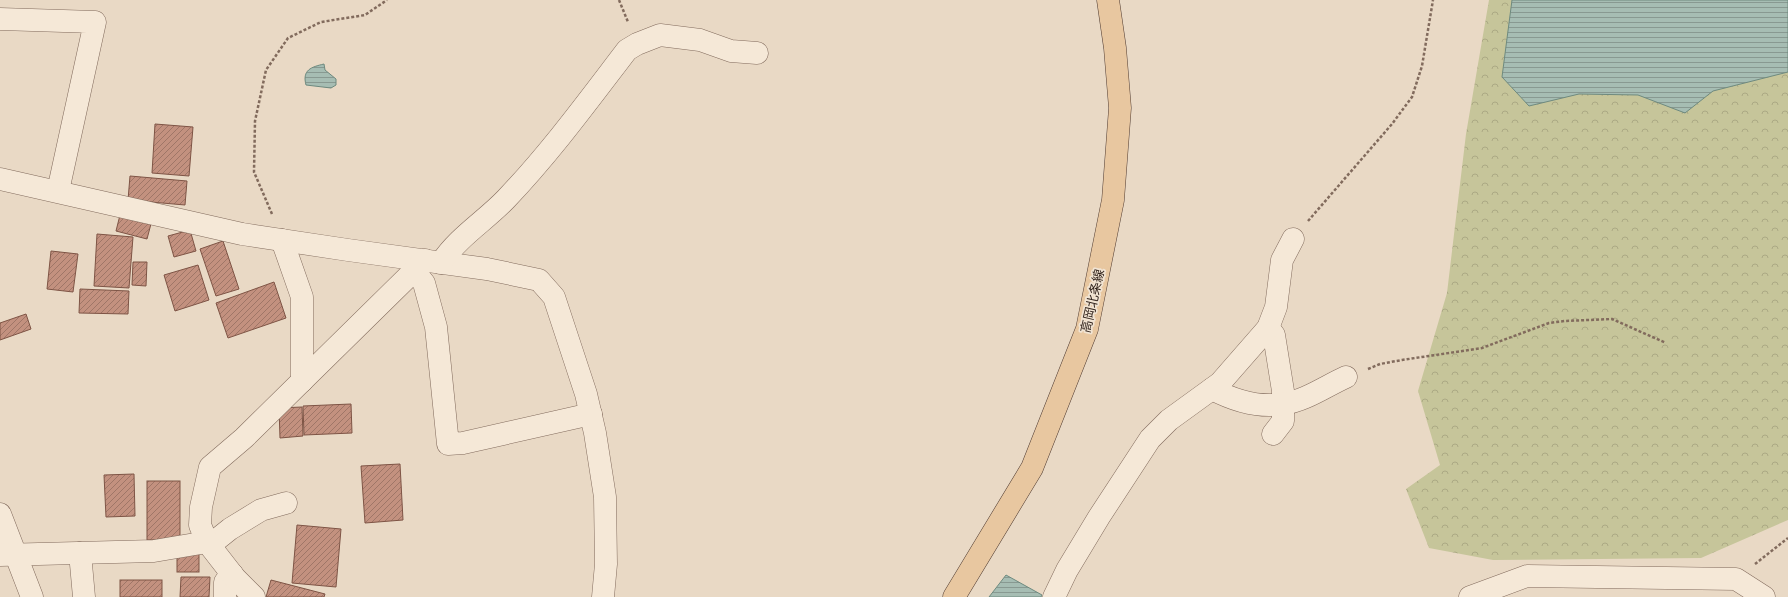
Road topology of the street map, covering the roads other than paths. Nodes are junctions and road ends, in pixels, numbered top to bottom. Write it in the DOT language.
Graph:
graph roads {
  1 [pos="1108,0"];
  2 [pos="0,19"];
  3 [pos="757,53"];
  4 [pos="0,179"];
  5 [pos="58,191"];
  6 [pos="1292,239"];
  7 [pos="282,240"];
  8 [pos="427,265"];
  9 [pos="1268,328"];
  10 [pos="1346,377"];
  11 [pos="302,381"];
  12 [pos="1212,389"];
  13 [pos="1283,404"];
  14 [pos="591,414"];
  15 [pos="1273,434"];
  16 [pos="286,503"];
  17 [pos="0,514"];
  18 [pos="207,542"];
  19 [pos="80,553"];
  20 [pos="8,555"];
  21 [pos="232,574"];
  22 [pos="32,597"];
  23 [pos="84,597"];
  24 [pos="225,597"];
  25 [pos="254,597"];
  26 [pos="603,597"];
  27 [pos="954,597"];
  28 [pos="1054,597"];
  29 [pos="1470,597"];
  30 [pos="1764,597"];
  1 -- 27 [label="main road, 高岡北条線"];
  2 -- 5 [label="street"];
  3 -- 8 [label="street"];
  4 -- 5 [label="street"];
  5 -- 7 [label="street"];
  6 -- 9 [label="street"];
  7 -- 8 [label="street"];
  7 -- 11 [label="street"];
  8 -- 11 [label="street"];
  8 -- 14 [label="street"];
  8 -- 14 [label="street"];
  9 -- 12 [label="street"];
  9 -- 13 [label="street"];
  10 -- 13 [label="street"];
  11 -- 18 [label="street"];
  12 -- 13 [label="street"];
  12 -- 28 [label="street"];
  13 -- 15 [label="street"];
  14 -- 26 [label="street"];
  16 -- 18 [label="street"];
  17 -- 20 [label="street"];
  18 -- 19 [label="street"];
  18 -- 21 [label="street"];
  19 -- 20 [label="street"];
  19 -- 23 [label="street"];
  20 -- 22 [label="street"];
  21 -- 24 [label="street"];
  21 -- 25 [label="street"];
  29 -- 30 [label="street"];
}
